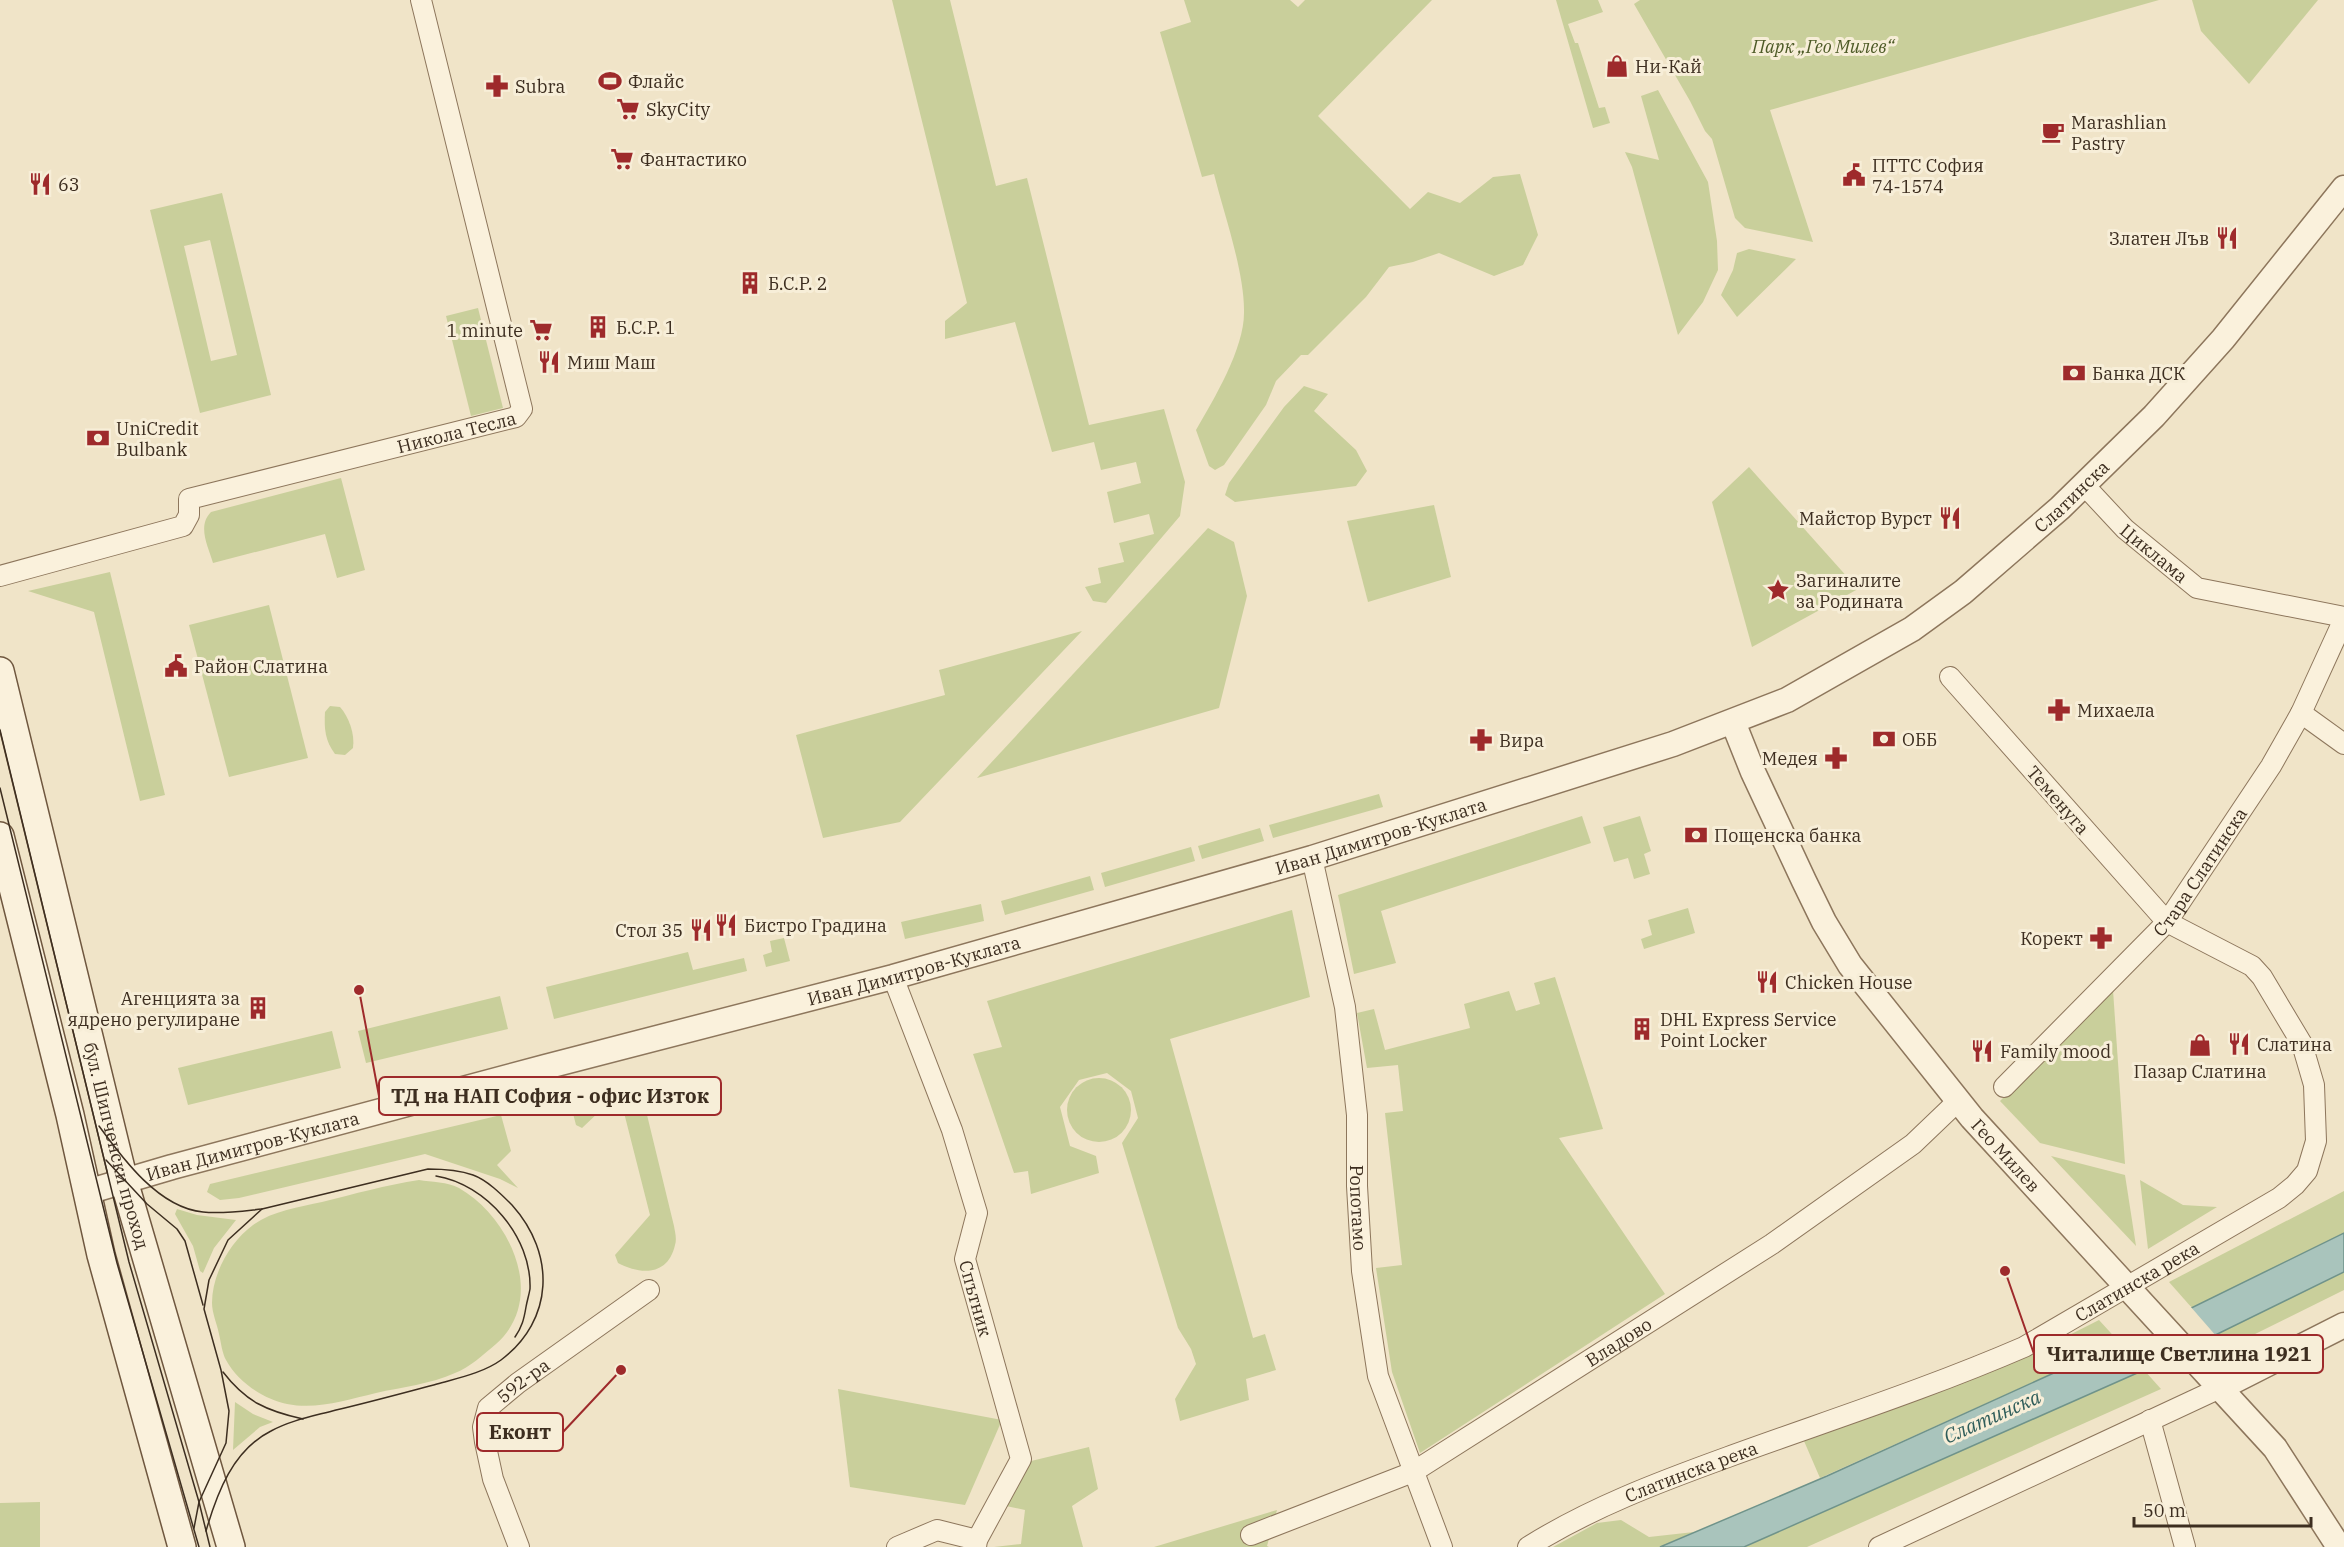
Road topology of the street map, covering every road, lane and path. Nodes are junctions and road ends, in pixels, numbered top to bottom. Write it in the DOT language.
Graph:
graph roads {
  1 [pos="421,0"];
  2 [pos="2344,188"];
  3 [pos="2084,485"];
  4 [pos="0,576"];
  5 [pos="2344,618"];
  6 [pos="0,671"];
  7 [pos="1950,677"];
  8 [pos="2301,713"];
  9 [pos="1733,722"];
  10 [pos="2341,736"];
  11 [pos="0,836"];
  12 [pos="1312,858"];
  13 [pos="2167,922"];
  14 [pos="893,977"];
  15 [pos="2004,1087"];
  16 [pos="1958,1101"];
  17 [pos="124,1181"];
  18 [pos="87,1192"];
  19 [pos="649,1290"];
  20 [pos="2132,1292"];
  21 [pos="2344,1325"];
  22 [pos="2220,1388"];
  23 [pos="2150,1420"];
  24 [pos="1413,1472"];
  25 [pos="1251,1534"];
  26 [pos="976,1543"];
  27 [pos="182,1547"];
  28 [pos="231,1547"];
  29 [pos="519,1547"];
  30 [pos="897,1547"];
  31 [pos="1442,1547"];
  32 [pos="1528,1547"];
  33 [pos="1879,1547"];
  34 [pos="2185,1547"];
  35 [pos="2339,1547"];
  1 -- 4 [label="street, Никола Тесла"];
  2 -- 3 [label="street, Слатинска"];
  3 -- 5 [label="street, Циклама"];
  3 -- 9 [label="street, Слатинска"];
  5 -- 8 [label="street, Стара Слатинска"];
  6 -- 17 [label="main road, бул. Шипченски проход"];
  7 -- 13 [label="street, Теменуга"];
  8 -- 10 [label="street"];
  8 -- 13 [label="street, Стара Слатинска"];
  9 -- 12 [label="street, Иван Димитров-Куклата"];
  9 -- 16 [label="street, Гео Милев"];
  11 -- 18 [label="main road"];
  12 -- 14 [label="street, Иван Димитров-Куклата"];
  12 -- 24 [label="street, Ропотамо"];
  13 -- 15 [label="street, Стара Слатинска"];
  13 -- 20 [label="street, Слатинска река"];
  14 -- 17 [label="street, Иван Димитров-Куклата"];
  14 -- 26 [label="street, Спътник"];
  16 -- 20 [label="street, Гео Милев"];
  16 -- 24 [label="street, Владово"];
  17 -- 18 [label="street, Иван Димитров-Куклата"];
  17 -- 28 [label="main road, бул. Шипченски проход"];
  18 -- 27 [label="main road"];
  19 -- 29 [label="street, 592-ра"];
  20 -- 22 [label="street, Гео Милев"];
  20 -- 32 [label="street, Слатинска река"];
  21 -- 22 [label="street"];
  22 -- 23 [label="street"];
  22 -- 35 [label="street, Гео Милев"];
  23 -- 33 [label="street"];
  23 -- 34 [label="street"];
  24 -- 25 [label="street, Владово"];
  24 -- 31 [label="street, Ропотамо"];
  26 -- 30 [label="street"];
}
